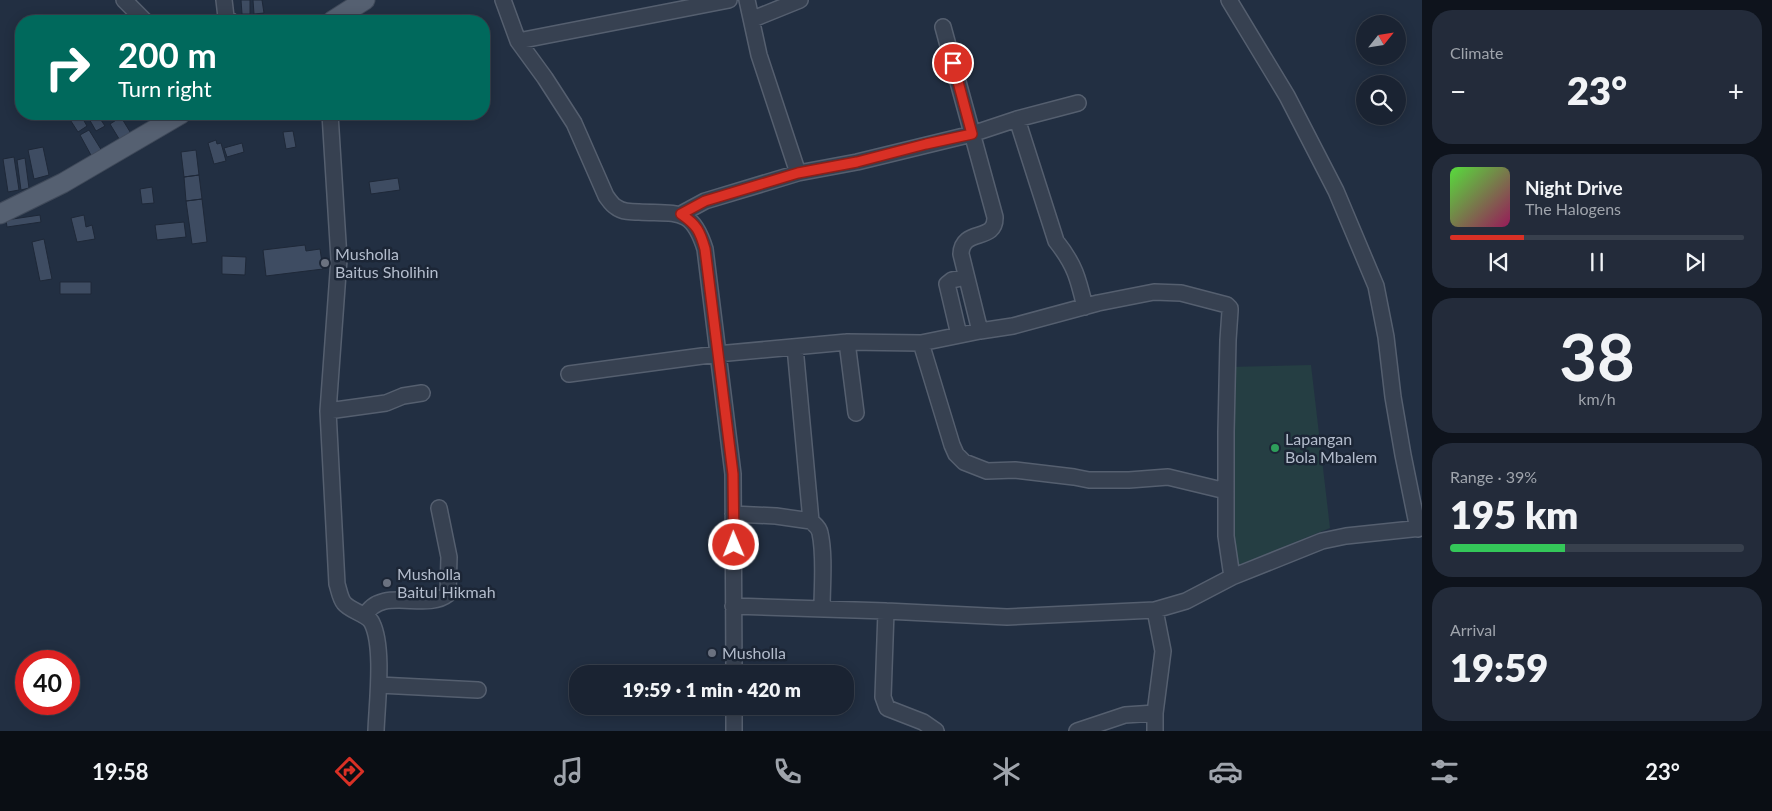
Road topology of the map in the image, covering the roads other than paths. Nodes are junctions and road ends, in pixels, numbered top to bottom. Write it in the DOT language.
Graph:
graph roads {
  1 [pos="124,0"];
  2 [pos="224,0"];
  3 [pos="365,0"];
  4 [pos="503,0"];
  5 [pos="729,0"];
  6 [pos="747,0"];
  7 [pos="800,0"];
  8 [pos="1229,0"];
  9 [pos="679,5"];
  10 [pos="139,15"];
  11 [pos="226,15"];
  12 [pos="341,15"];
  13 [pos="752,19"];
  14 [pos="943,27"];
  15 [pos="518,41"];
  16 [pos="1078,103"];
  17 [pos="1017,119"];
  18 [pos="171,120"];
  19 [pos="330,120"];
  20 [pos="972,134"];
  21 [pos="798,173"];
  22 [pos="0,214"];
  23 [pos="681,214"];
  24 [pos="966,277"];
  25 [pos="1085,307"];
  26 [pos="980,331"];
  27 [pos="958,335"];
  28 [pos="846,342"];
  29 [pos="921,342"];
  30 [pos="795,347"];
  31 [pos="717,354"];
  32 [pos="569,374"];
  33 [pos="422,393"];
  34 [pos="328,411"];
  35 [pos="856,413"];
  36 [pos="1226,491"];
  37 [pos="439,508"];
  38 [pos="733,514"];
  39 [pos="811,521"];
  40 [pos="1420,529"];
  41 [pos="1232,577"];
  42 [pos="733,606"];
  43 [pos="822,609"];
  44 [pos="1154,610"];
  45 [pos="886,611"];
  46 [pos="365,616"];
  47 [pos="734,665"];
  48 [pos="379,685"];
  49 [pos="478,690"];
  50 [pos="1155,713"];
  51 [pos="734,715"];
  52 [pos="376,731"];
  53 [pos="734,731"];
  54 [pos="936,731"];
  55 [pos="1078,731"];
  56 [pos="1155,731"];
  1 -- 10 [label="street"];
  2 -- 11 [label="street"];
  3 -- 12 [label="main road"];
  4 -- 15 [label="street"];
  5 -- 9 [label="street"];
  6 -- 13 [label="street"];
  7 -- 13 [label="street"];
  8 -- 40 [label="street"];
  9 -- 15 [label="street"];
  13 -- 21 [label="street"];
  14 -- 20 [label="street"];
  15 -- 23 [label="street"];
  16 -- 17 [label="street"];
  17 -- 20 [label="street"];
  17 -- 25 [label="street"];
  18 -- 22 [label="main road"];
  19 -- 34 [label="street"];
  20 -- 21 [label="street"];
  20 -- 24 [label="street"];
  21 -- 23 [label="street"];
  23 -- 31 [label="street"];
  24 -- 26 [label="street"];
  24 -- 27 [label="street"];
  25 -- 26 [label="street"];
  25 -- 36 [label="street"];
  26 -- 27 [label="street"];
  27 -- 29 [label="street"];
  28 -- 29 [label="street"];
  28 -- 30 [label="street"];
  28 -- 35 [label="street"];
  29 -- 36 [label="street"];
  30 -- 31 [label="street"];
  30 -- 39 [label="street"];
  31 -- 32 [label="street"];
  31 -- 38 [label="street"];
  33 -- 34 [label="street"];
  34 -- 46 [label="street"];
  36 -- 41 [label="street"];
  37 -- 46 [label="street"];
  38 -- 39 [label="street"];
  38 -- 42 [label="street"];
  39 -- 43 [label="street"];
  40 -- 41 [label="street"];
  41 -- 44 [label="street"];
  42 -- 43 [label="street"];
  42 -- 47 [label="street"];
  43 -- 45 [label="street"];
  44 -- 45 [label="street"];
  44 -- 50 [label="street"];
  45 -- 54 [label="street"];
  46 -- 48 [label="street"];
  48 -- 49 [label="street"];
  48 -- 52 [label="street"];
  50 -- 55 [label="street"];
  50 -- 56 [label="street"];
  51 -- 53 [label="street"];
}
